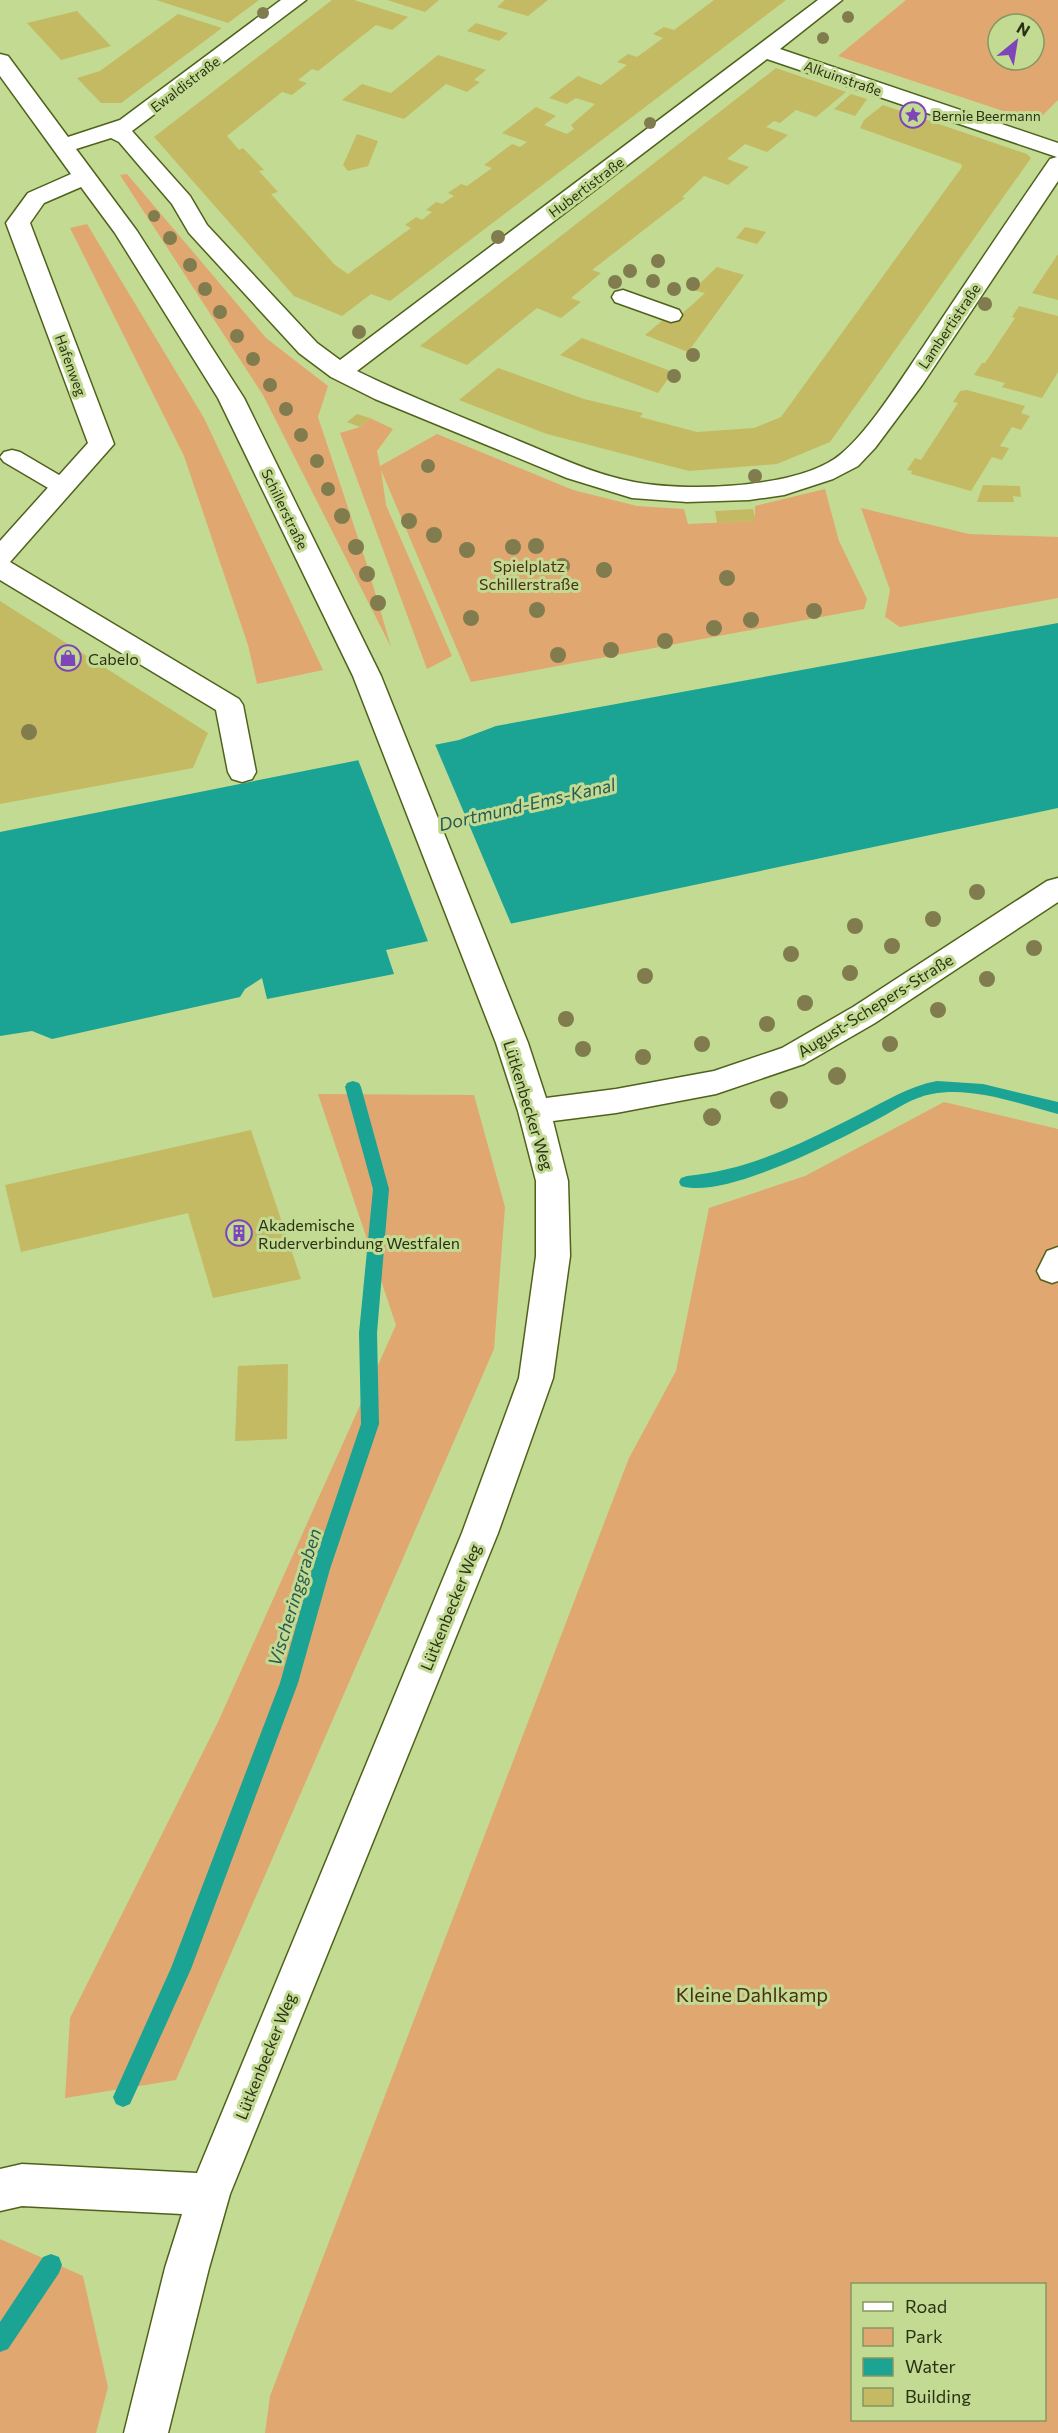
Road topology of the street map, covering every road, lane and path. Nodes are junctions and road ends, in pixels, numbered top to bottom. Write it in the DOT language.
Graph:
graph roads {
  1 [pos="295,0"];
  2 [pos="831,0"];
  3 [pos="765,51"];
  4 [pos="0,61"];
  5 [pos="114,131"];
  6 [pos="63,146"];
  7 [pos="1058,151"];
  8 [pos="1058,164"];
  9 [pos="85,176"];
  10 [pos="623,297"];
  11 [pos="671,315"];
  12 [pos="340,372"];
  13 [pos="12,457"];
  14 [pos="63,487"];
  15 [pos="0,557"];
  16 [pos="0,568"];
  17 [pos="242,772"];
  18 [pos="1058,888"];
  19 [pos="495,998"];
  20 [pos="534,1111"];
  21 [pos="0,2190"];
  22 [pos="209,2194"];
  23 [pos="146,2433"];
  1 -- 5 [label="street, Ewaldistraße"];
  2 -- 3 [label="street, Hubertistraße"];
  3 -- 7 [label="street, Alkuinstraße"];
  3 -- 12 [label="street, Hubertistraße"];
  4 -- 6 [label="street, Schillerstraße"];
  5 -- 6 [label="street, Ewaldistraße"];
  5 -- 12 [label="street"];
  6 -- 9 [label="street, Schillerstraße"];
  8 -- 12 [label="street, Lambertistraße"];
  9 -- 14 [label="street, Hafenweg"];
  9 -- 19 [label="street, Schillerstraße"];
  10 -- 11 [label="lane"];
  13 -- 14 [label="lane"];
  14 -- 15 [label="street, Hafenweg"];
  16 -- 17 [label="street"];
  18 -- 20 [label="street, August-Schepers-Straße"];
  19 -- 20 [label="street, Lütkenbecker Weg"];
  20 -- 22 [label="street, Lütkenbecker Weg"];
  21 -- 22 [label="street"];
  22 -- 23 [label="street, Lütkenbecker Weg"];
}
